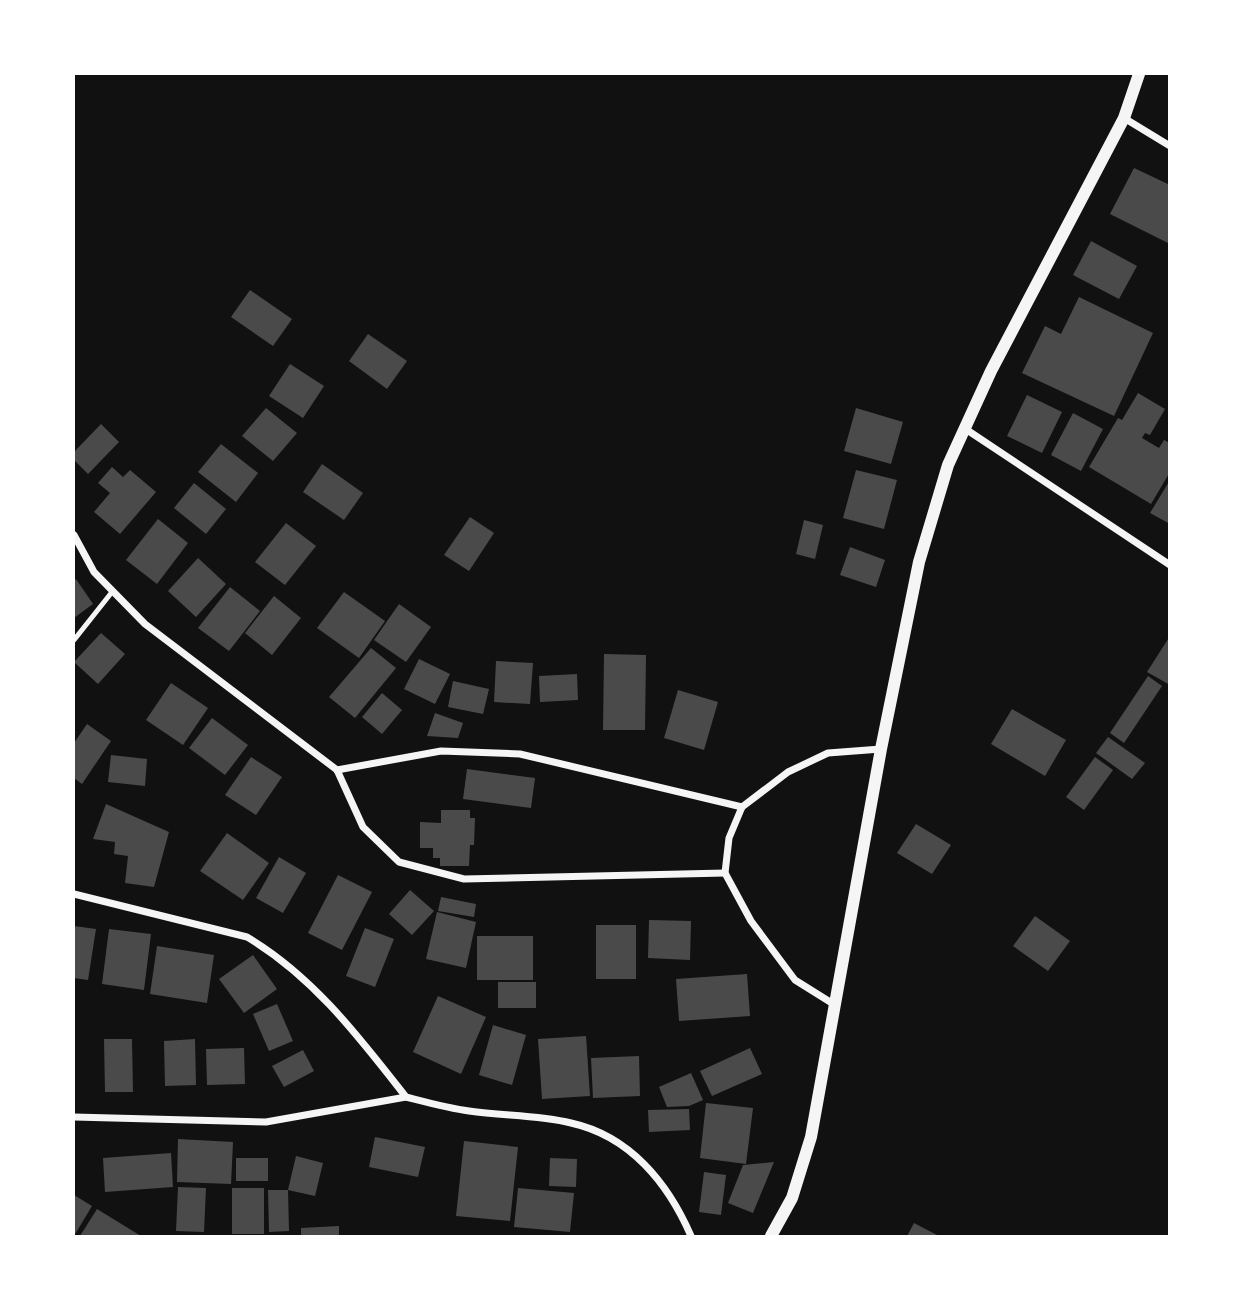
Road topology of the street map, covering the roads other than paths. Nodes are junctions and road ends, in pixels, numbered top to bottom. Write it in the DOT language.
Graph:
graph roads {
  1 [pos="1139,74"];
  2 [pos="1124,118"];
  3 [pos="1170,146"];
  4 [pos="964,428"];
  5 [pos="74,535"];
  6 [pos="1170,565"];
  7 [pos="112,592"];
  8 [pos="74,640"];
  9 [pos="881,749"];
  10 [pos="337,770"];
  11 [pos="742,807"];
  12 [pos="725,873"];
  13 [pos="74,894"];
  14 [pos="836,1005"];
  15 [pos="405,1097"];
  16 [pos="74,1117"];
  17 [pos="691,1237"];
  18 [pos="771,1237"];
  1 -- 2 [label="street"];
  2 -- 3 [label="street"];
  2 -- 4 [label="street"];
  4 -- 6 [label="street"];
  4 -- 9 [label="street"];
  5 -- 7 [label="street"];
  7 -- 8 [label="lane"];
  7 -- 10 [label="street"];
  9 -- 11 [label="street"];
  9 -- 14 [label="street"];
  10 -- 11 [label="street"];
  10 -- 12 [label="street"];
  11 -- 12 [label="street"];
  12 -- 14 [label="street"];
  13 -- 15 [label="street"];
  14 -- 18 [label="street"];
  15 -- 16 [label="street"];
  15 -- 17 [label="street"];
}
